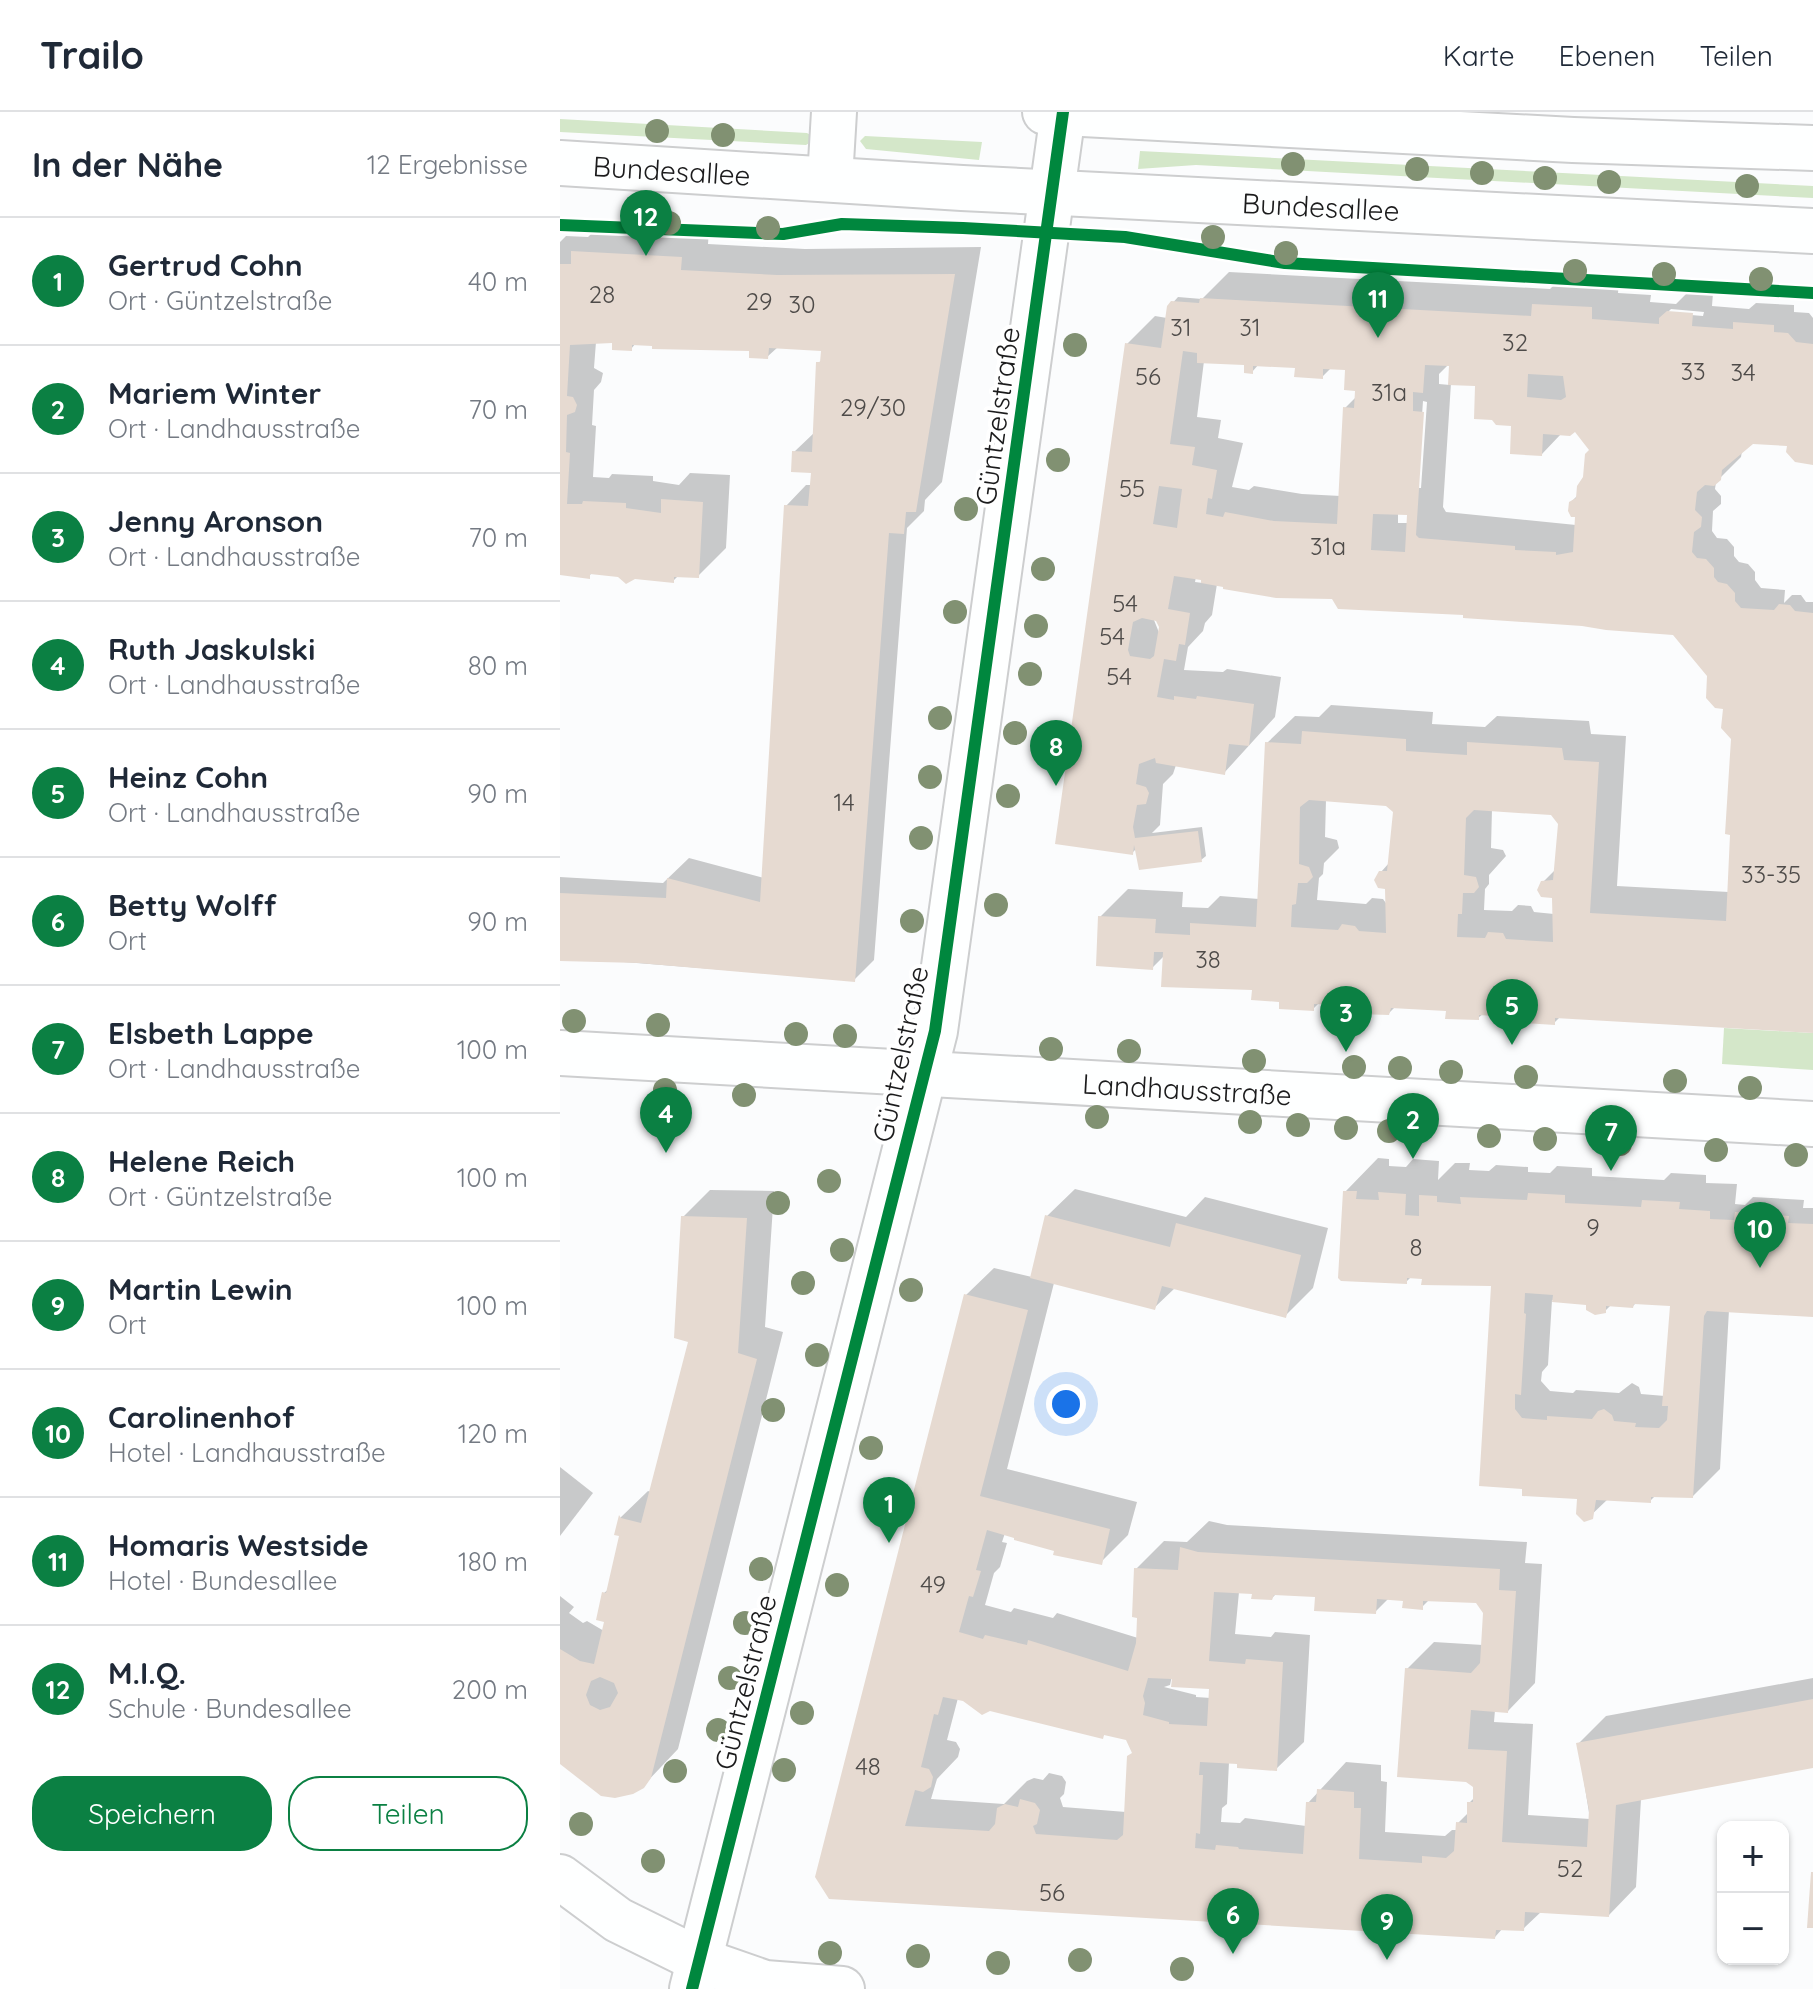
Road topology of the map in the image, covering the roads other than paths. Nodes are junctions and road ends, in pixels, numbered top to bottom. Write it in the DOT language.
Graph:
graph roads {
  1 [pos="834,112"];
  2 [pos="1045,112"];
  3 [pos="1063,112"];
  4 [pos="1813,148"];
  5 [pos="560,163"];
  6 [pos="830,179"];
  7 [pos="1053,192"];
  8 [pos="1813,231"];
  9 [pos="560,1053"];
  10 [pos="924,1074"];
  11 [pos="1813,1124"];
  12 [pos="560,1877"];
  13 [pos="696,1974"];
  14 [pos="842,1989"];
  1 -- 6 [label="street"];
  2 -- 3 [label="street"];
  3 -- 4 [label="street"];
  3 -- 7 [label="street, Güntzelstraße"];
  5 -- 6 [label="street, Bundesallee"];
  6 -- 7 [label="street, Bundesallee"];
  7 -- 8 [label="street, Bundesallee"];
  7 -- 10 [label="street, Güntzelstraße"];
  9 -- 10 [label="street, Landhausstraße"];
  10 -- 11 [label="street, Landhausstraße"];
  10 -- 13 [label="street, Güntzelstraße"];
  12 -- 13 [label="street"];
  13 -- 14 [label="street"];
}
